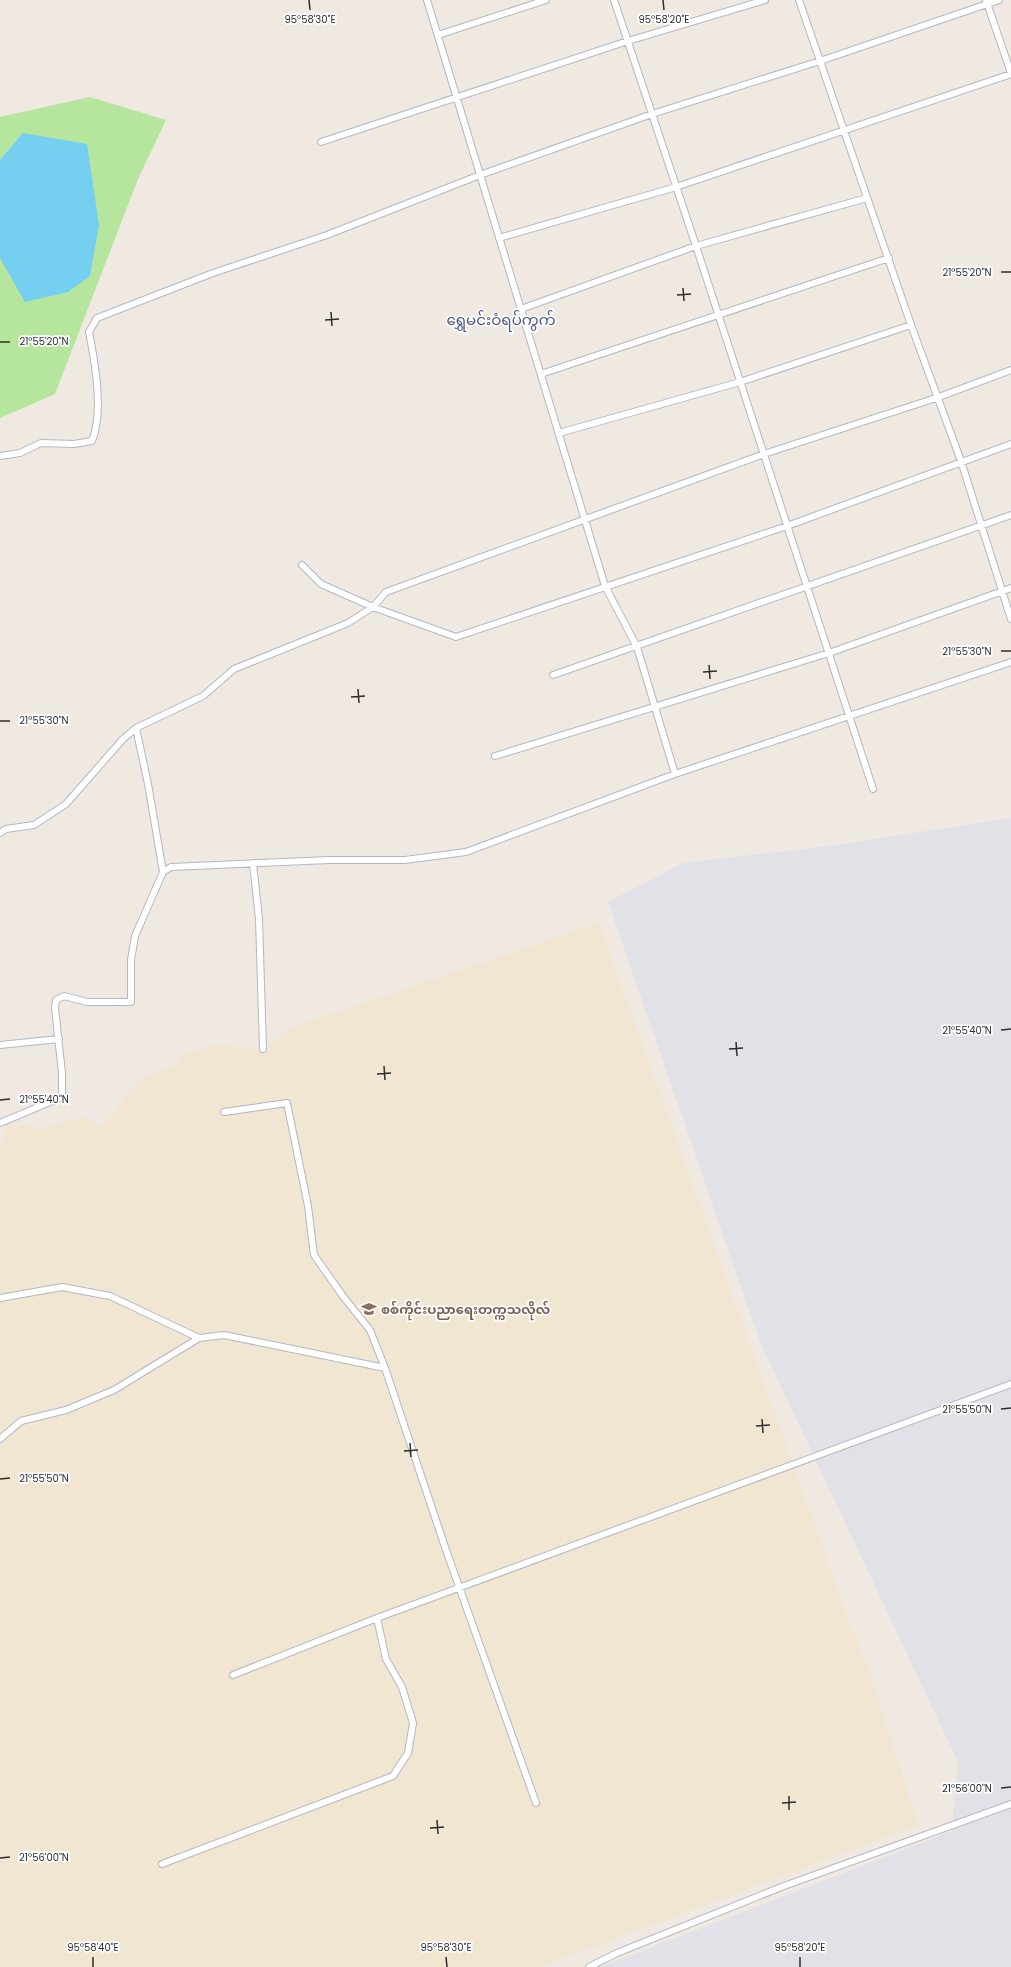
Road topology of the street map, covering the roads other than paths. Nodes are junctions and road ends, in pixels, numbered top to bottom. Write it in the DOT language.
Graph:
graph roads {
  1 [pos="427,0"];
  2 [pos="546,0"];
  3 [pos="614,0"];
  4 [pos="765,0"];
  5 [pos="799,0"];
  6 [pos="999,0"];
  7 [pos="987,2"];
  8 [pos="438,35"];
  9 [pos="628,41"];
  10 [pos="820,61"];
  11 [pos="1011,73"];
  12 [pos="456,97"];
  13 [pos="652,114"];
  14 [pos="844,131"];
  15 [pos="321,142"];
  16 [pos="480,175"];
  17 [pos="676,187"];
  18 [pos="867,198"];
  19 [pos="499,238"];
  20 [pos="696,246"];
  21 [pos="889,258"];
  22 [pos="521,309"];
  23 [pos="718,314"];
  24 [pos="911,325"];
  25 [pos="1011,370"];
  26 [pos="541,374"];
  27 [pos="740,382"];
  28 [pos="939,397"];
  29 [pos="559,433"];
  30 [pos="1011,444"];
  31 [pos="764,454"];
  32 [pos="0,456"];
  33 [pos="962,461"];
  34 [pos="1011,515"];
  35 [pos="585,520"];
  36 [pos="982,525"];
  37 [pos="787,526"];
  38 [pos="302,565"];
  39 [pos="605,586"];
  40 [pos="807,586"];
  41 [pos="1011,588"];
  42 [pos="1002,591"];
  43 [pos="373,607"];
  44 [pos="1011,619"];
  45 [pos="637,646"];
  46 [pos="829,653"];
  47 [pos="1011,662"];
  48 [pos="553,675"];
  49 [pos="654,707"];
  50 [pos="849,716"];
  51 [pos="136,728"];
  52 [pos="495,756"];
  53 [pos="676,774"];
  54 [pos="873,790"];
  55 [pos="0,833"];
  56 [pos="253,863"];
  57 [pos="163,872"];
  58 [pos="59,1039"];
  59 [pos="0,1045"];
  60 [pos="263,1049"];
  61 [pos="224,1112"];
  62 [pos="0,1123"];
  63 [pos="0,1298"];
  64 [pos="199,1338"];
  65 [pos="385,1368"];
  66 [pos="1011,1384"];
  67 [pos="0,1439"];
  68 [pos="459,1588"];
  69 [pos="377,1618"];
  70 [pos="233,1675"];
  71 [pos="536,1803"];
  72 [pos="1011,1804"];
  73 [pos="162,1864"];
  74 [pos="588,1967"];
  1 -- 8 [label="street"];
  2 -- 8 [label="street"];
  3 -- 9 [label="street"];
  4 -- 9 [label="street"];
  5 -- 10 [label="street"];
  6 -- 7 [label="street"];
  7 -- 10 [label="street"];
  7 -- 11 [label="street"];
  8 -- 12 [label="street"];
  9 -- 12 [label="street"];
  9 -- 13 [label="street"];
  10 -- 13 [label="street"];
  10 -- 14 [label="street"];
  11 -- 14 [label="street"];
  12 -- 15 [label="street"];
  12 -- 16 [label="street"];
  13 -- 16 [label="street"];
  13 -- 17 [label="street"];
  14 -- 17 [label="street"];
  14 -- 18 [label="street"];
  16 -- 19 [label="street"];
  16 -- 32 [label="street"];
  17 -- 19 [label="street"];
  17 -- 20 [label="street"];
  18 -- 20 [label="street"];
  18 -- 21 [label="street"];
  19 -- 22 [label="street"];
  20 -- 22 [label="street"];
  20 -- 23 [label="street"];
  21 -- 23 [label="street"];
  21 -- 24 [label="street"];
  22 -- 26 [label="street"];
  23 -- 26 [label="street"];
  23 -- 27 [label="street"];
  24 -- 27 [label="street"];
  24 -- 28 [label="street"];
  25 -- 28 [label="street"];
  26 -- 29 [label="street"];
  27 -- 29 [label="street"];
  27 -- 31 [label="street"];
  28 -- 31 [label="street"];
  28 -- 33 [label="street"];
  29 -- 35 [label="street"];
  30 -- 33 [label="street"];
  31 -- 35 [label="street"];
  31 -- 37 [label="street"];
  33 -- 36 [label="street"];
  33 -- 37 [label="street"];
  34 -- 36 [label="street"];
  35 -- 39 [label="street"];
  35 -- 43 [label="street"];
  36 -- 40 [label="street"];
  36 -- 42 [label="street"];
  37 -- 39 [label="street"];
  37 -- 40 [label="street"];
  38 -- 43 [label="street"];
  39 -- 43 [label="street"];
  39 -- 45 [label="street"];
  40 -- 45 [label="street"];
  40 -- 46 [label="street"];
  41 -- 42 [label="street"];
  42 -- 44 [label="street"];
  42 -- 46 [label="street"];
  43 -- 51 [label="street"];
  45 -- 48 [label="street"];
  45 -- 49 [label="street"];
  46 -- 49 [label="street"];
  46 -- 50 [label="street"];
  47 -- 50 [label="street"];
  49 -- 52 [label="street"];
  49 -- 53 [label="street"];
  50 -- 53 [label="street"];
  50 -- 54 [label="street"];
  51 -- 55 [label="street"];
  51 -- 57 [label="street"];
  53 -- 56 [label="street"];
  56 -- 57 [label="street"];
  56 -- 60 [label="street"];
  57 -- 58 [label="street"];
  58 -- 59 [label="street"];
  58 -- 62 [label="street"];
  61 -- 65 [label="street"];
  63 -- 64 [label="street"];
  64 -- 65 [label="street"];
  64 -- 67 [label="street"];
  65 -- 68 [label="street"];
  66 -- 68 [label="street"];
  68 -- 69 [label="street"];
  68 -- 71 [label="street"];
  69 -- 70 [label="street"];
  69 -- 73 [label="street"];
  72 -- 74 [label="street"];
}
